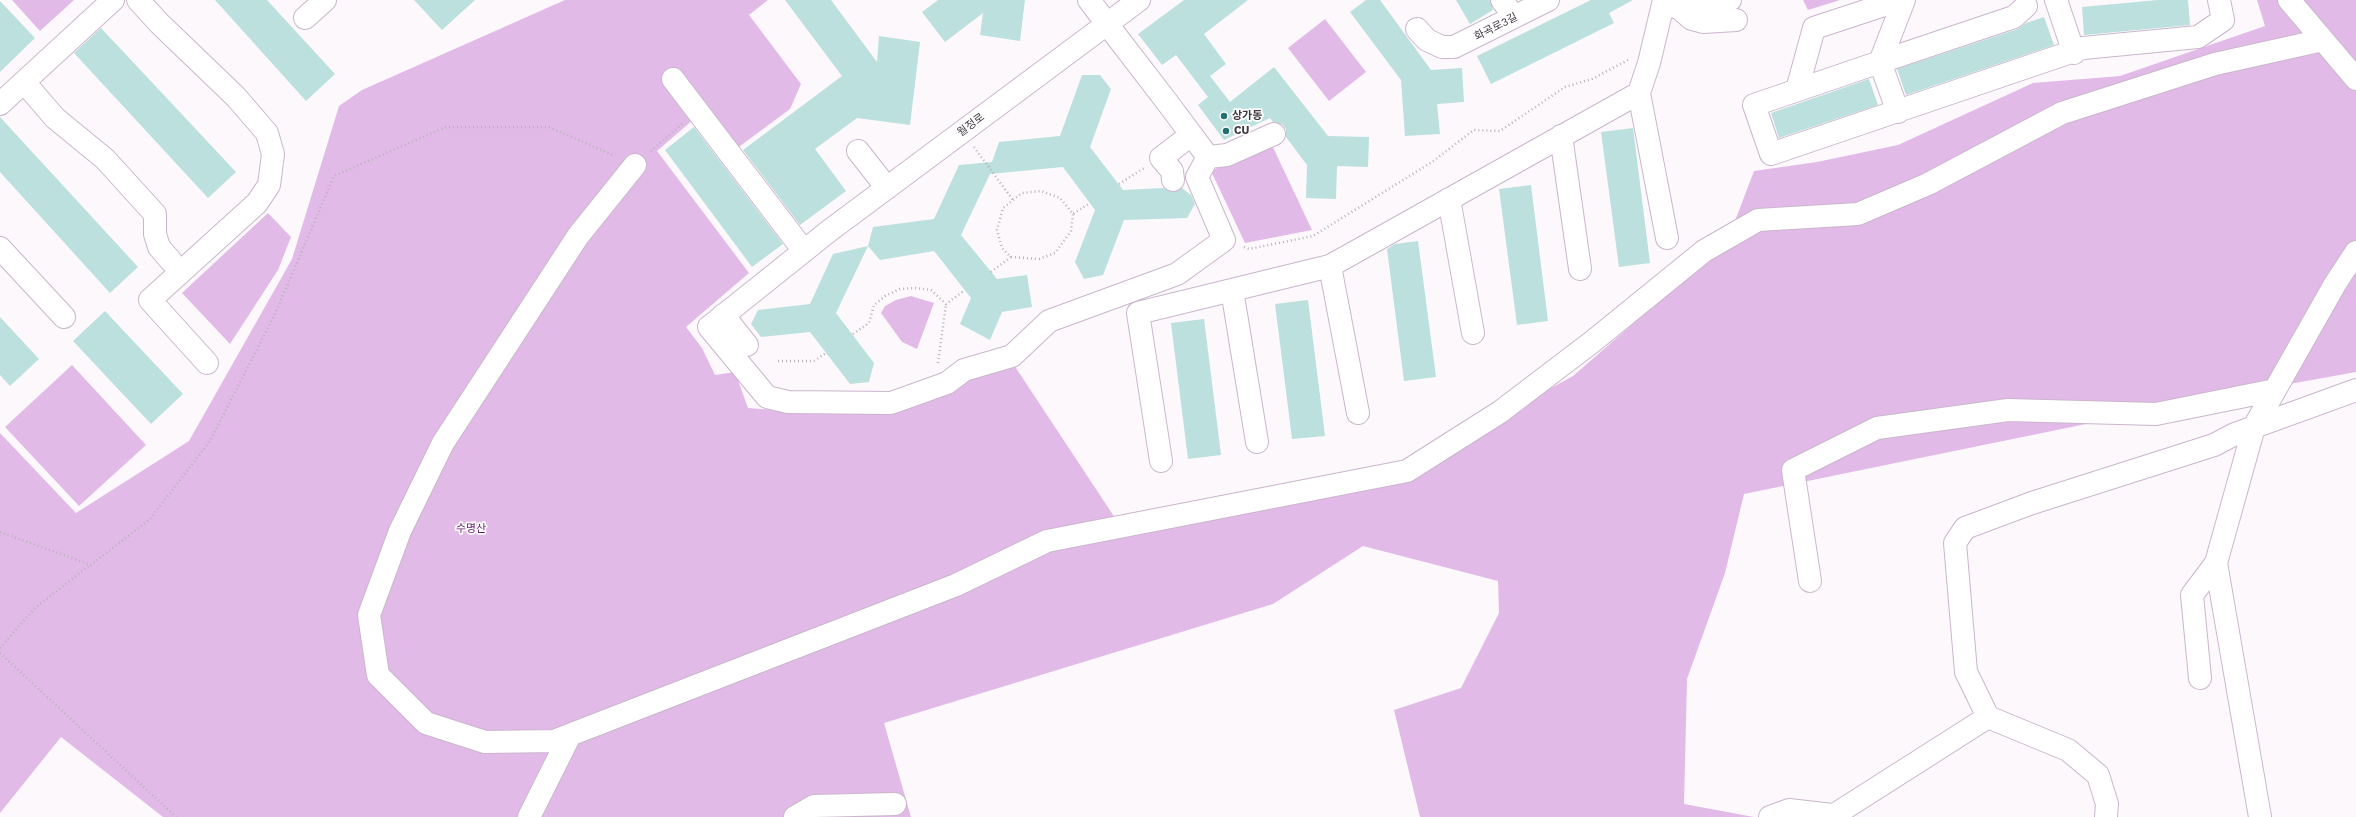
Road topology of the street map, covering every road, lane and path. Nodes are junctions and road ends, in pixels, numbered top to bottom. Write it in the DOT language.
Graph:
graph roads {
  1 [pos="113,0"];
  2 [pos="138,0"];
  3 [pos="325,0"];
  4 [pos="1089,0"];
  5 [pos="1139,0"];
  6 [pos="1502,0"];
  7 [pos="1548,0"];
  8 [pos="1899,0"];
  9 [pos="1904,0"];
  10 [pos="2055,0"];
  11 [pos="2219,0"];
  12 [pos="2289,0"];
  13 [pos="2025,3"];
  14 [pos="1669,4"];
  15 [pos="1733,10"];
  16 [pos="306,18"];
  17 [pos="1514,18"];
  18 [pos="1107,24"];
  19 [pos="1417,29"];
  20 [pos="2323,40"];
  21 [pos="2074,53"];
  22 [pos="1651,55"];
  23 [pos="1880,62"];
  24 [pos="673,79"];
  25 [pos="2356,79"];
  26 [pos="24,82"];
  27 [pos="1797,90"];
  28 [pos="1639,93"];
  29 [pos="0,104"];
  30 [pos="697,110"];
  31 [pos="1898,112"];
  32 [pos="962,132"];
  33 [pos="1274,134"];
  34 [pos="1191,135"];
  35 [pos="1561,136"];
  36 [pos="858,151"];
  37 [pos="1161,158"];
  38 [pos="1205,163"];
  39 [pos="635,165"];
  40 [pos="1173,180"];
  41 [pos="1119,184"];
  42 [pos="887,188"];
  43 [pos="1449,199"];
  44 [pos="1013,200"];
  45 [pos="1090,203"];
  46 [pos="1073,214"];
  47 [pos="1667,238"];
  48 [pos="1224,240"];
  49 [pos="0,248"];
  50 [pos="804,251"];
  51 [pos="2356,252"];
  52 [pos="1011,257"];
  53 [pos="171,261"];
  54 [pos="1330,266"];
  55 [pos="1580,269"];
  56 [pos="991,272"];
  57 [pos="965,290"];
  58 [pos="1232,290"];
  59 [pos="946,304"];
  60 [pos="64,317"];
  61 [pos="716,321"];
  62 [pos="1473,333"];
  63 [pos="852,334"];
  64 [pos="747,345"];
  65 [pos="826,353"];
  66 [pos="778,361"];
  67 [pos="207,363"];
  68 [pos="934,387"];
  69 [pos="2275,390"];
  70 [pos="2356,390"];
  71 [pos="1358,413"];
  72 [pos="2254,427"];
  73 [pos="1257,442"];
  74 [pos="1161,461"];
  75 [pos="0,532"];
  76 [pos="2216,562"];
  77 [pos="91,565"];
  78 [pos="1810,581"];
  79 [pos="0,648"];
  80 [pos="0,653"];
  81 [pos="2200,678"];
  82 [pos="1988,717"];
  83 [pos="570,734"];
  84 [pos="895,804"];
  85 [pos="1832,816"];
  86 [pos="176,817"];
  87 [pos="529,817"];
  88 [pos="795,817"];
  89 [pos="1770,817"];
  90 [pos="2106,817"];
  91 [pos="2260,817"];
  1 -- 26 [label="street"];
  2 -- 67 [label="street"];
  3 -- 16 [label="street"];
  4 -- 18 [label="street"];
  5 -- 18 [label="street, 월정로"];
  6 -- 17 [label="street"];
  7 -- 17 [label="street, 화곡로3길"];
  8 -- 27 [label="street"];
  9 -- 23 [label="street"];
  10 -- 13 [label="street"];
  10 -- 21 [label="street"];
  11 -- 21 [label="street"];
  12 -- 20 [label="street"];
  13 -- 23 [label="street"];
  14 -- 15 [label="street"];
  14 -- 22 [label="street"];
  17 -- 19 [label="street, 화곡로3길"];
  18 -- 32 [label="street, 월정로"];
  18 -- 34 [label="street"];
  20 -- 25 [label="street"];
  20 -- 83 [label="street"];
  21 -- 31 [label="street"];
  22 -- 28 [label="street"];
  22 -- 48 [label="path"];
  23 -- 27 [label="street"];
  23 -- 31 [label="street"];
  24 -- 30 [label="street"];
  26 -- 29 [label="street"];
  26 -- 53 [label="street"];
  27 -- 31 [label="street"];
  28 -- 35 [label="street"];
  28 -- 47 [label="street"];
  30 -- 39 [label="path"];
  30 -- 50 [label="street"];
  32 -- 42 [label="street, 월정로"];
  32 -- 44 [label="path"];
  33 -- 38 [label="street"];
  34 -- 37 [label="street"];
  34 -- 38 [label="street"];
  35 -- 43 [label="street"];
  35 -- 55 [label="street"];
  36 -- 42 [label="street"];
  37 -- 40 [label="street"];
  37 -- 41 [label="path"];
  38 -- 48 [label="street"];
  39 -- 77 [label="path"];
  39 -- 83 [label="street"];
  42 -- 50 [label="street, 월정로"];
  43 -- 54 [label="street"];
  43 -- 62 [label="street"];
  44 -- 46 [label="path"];
  44 -- 52 [label="path"];
  45 -- 46 [label="path"];
  46 -- 52 [label="path"];
  48 -- 68 [label="street"];
  49 -- 60 [label="street"];
  50 -- 61 [label="street, 월정로"];
  51 -- 69 [label="street"];
  52 -- 56 [label="path"];
  54 -- 58 [label="street"];
  54 -- 71 [label="street"];
  57 -- 59 [label="path"];
  58 -- 73 [label="street"];
  58 -- 74 [label="street"];
  59 -- 63 [label="path"];
  59 -- 68 [label="path"];
  61 -- 64 [label="street"];
  61 -- 68 [label="street"];
  65 -- 66 [label="path"];
  69 -- 72 [label="street"];
  69 -- 78 [label="street"];
  70 -- 72 [label="street"];
  72 -- 76 [label="street"];
  72 -- 82 [label="street"];
  75 -- 77 [label="path"];
  76 -- 81 [label="street"];
  76 -- 91 [label="street"];
  77 -- 79 [label="path"];
  80 -- 86 [label="path"];
  82 -- 85 [label="street"];
  82 -- 90 [label="street"];
  83 -- 87 [label="street"];
  84 -- 88 [label="street"];
  85 -- 89 [label="street"];
}
